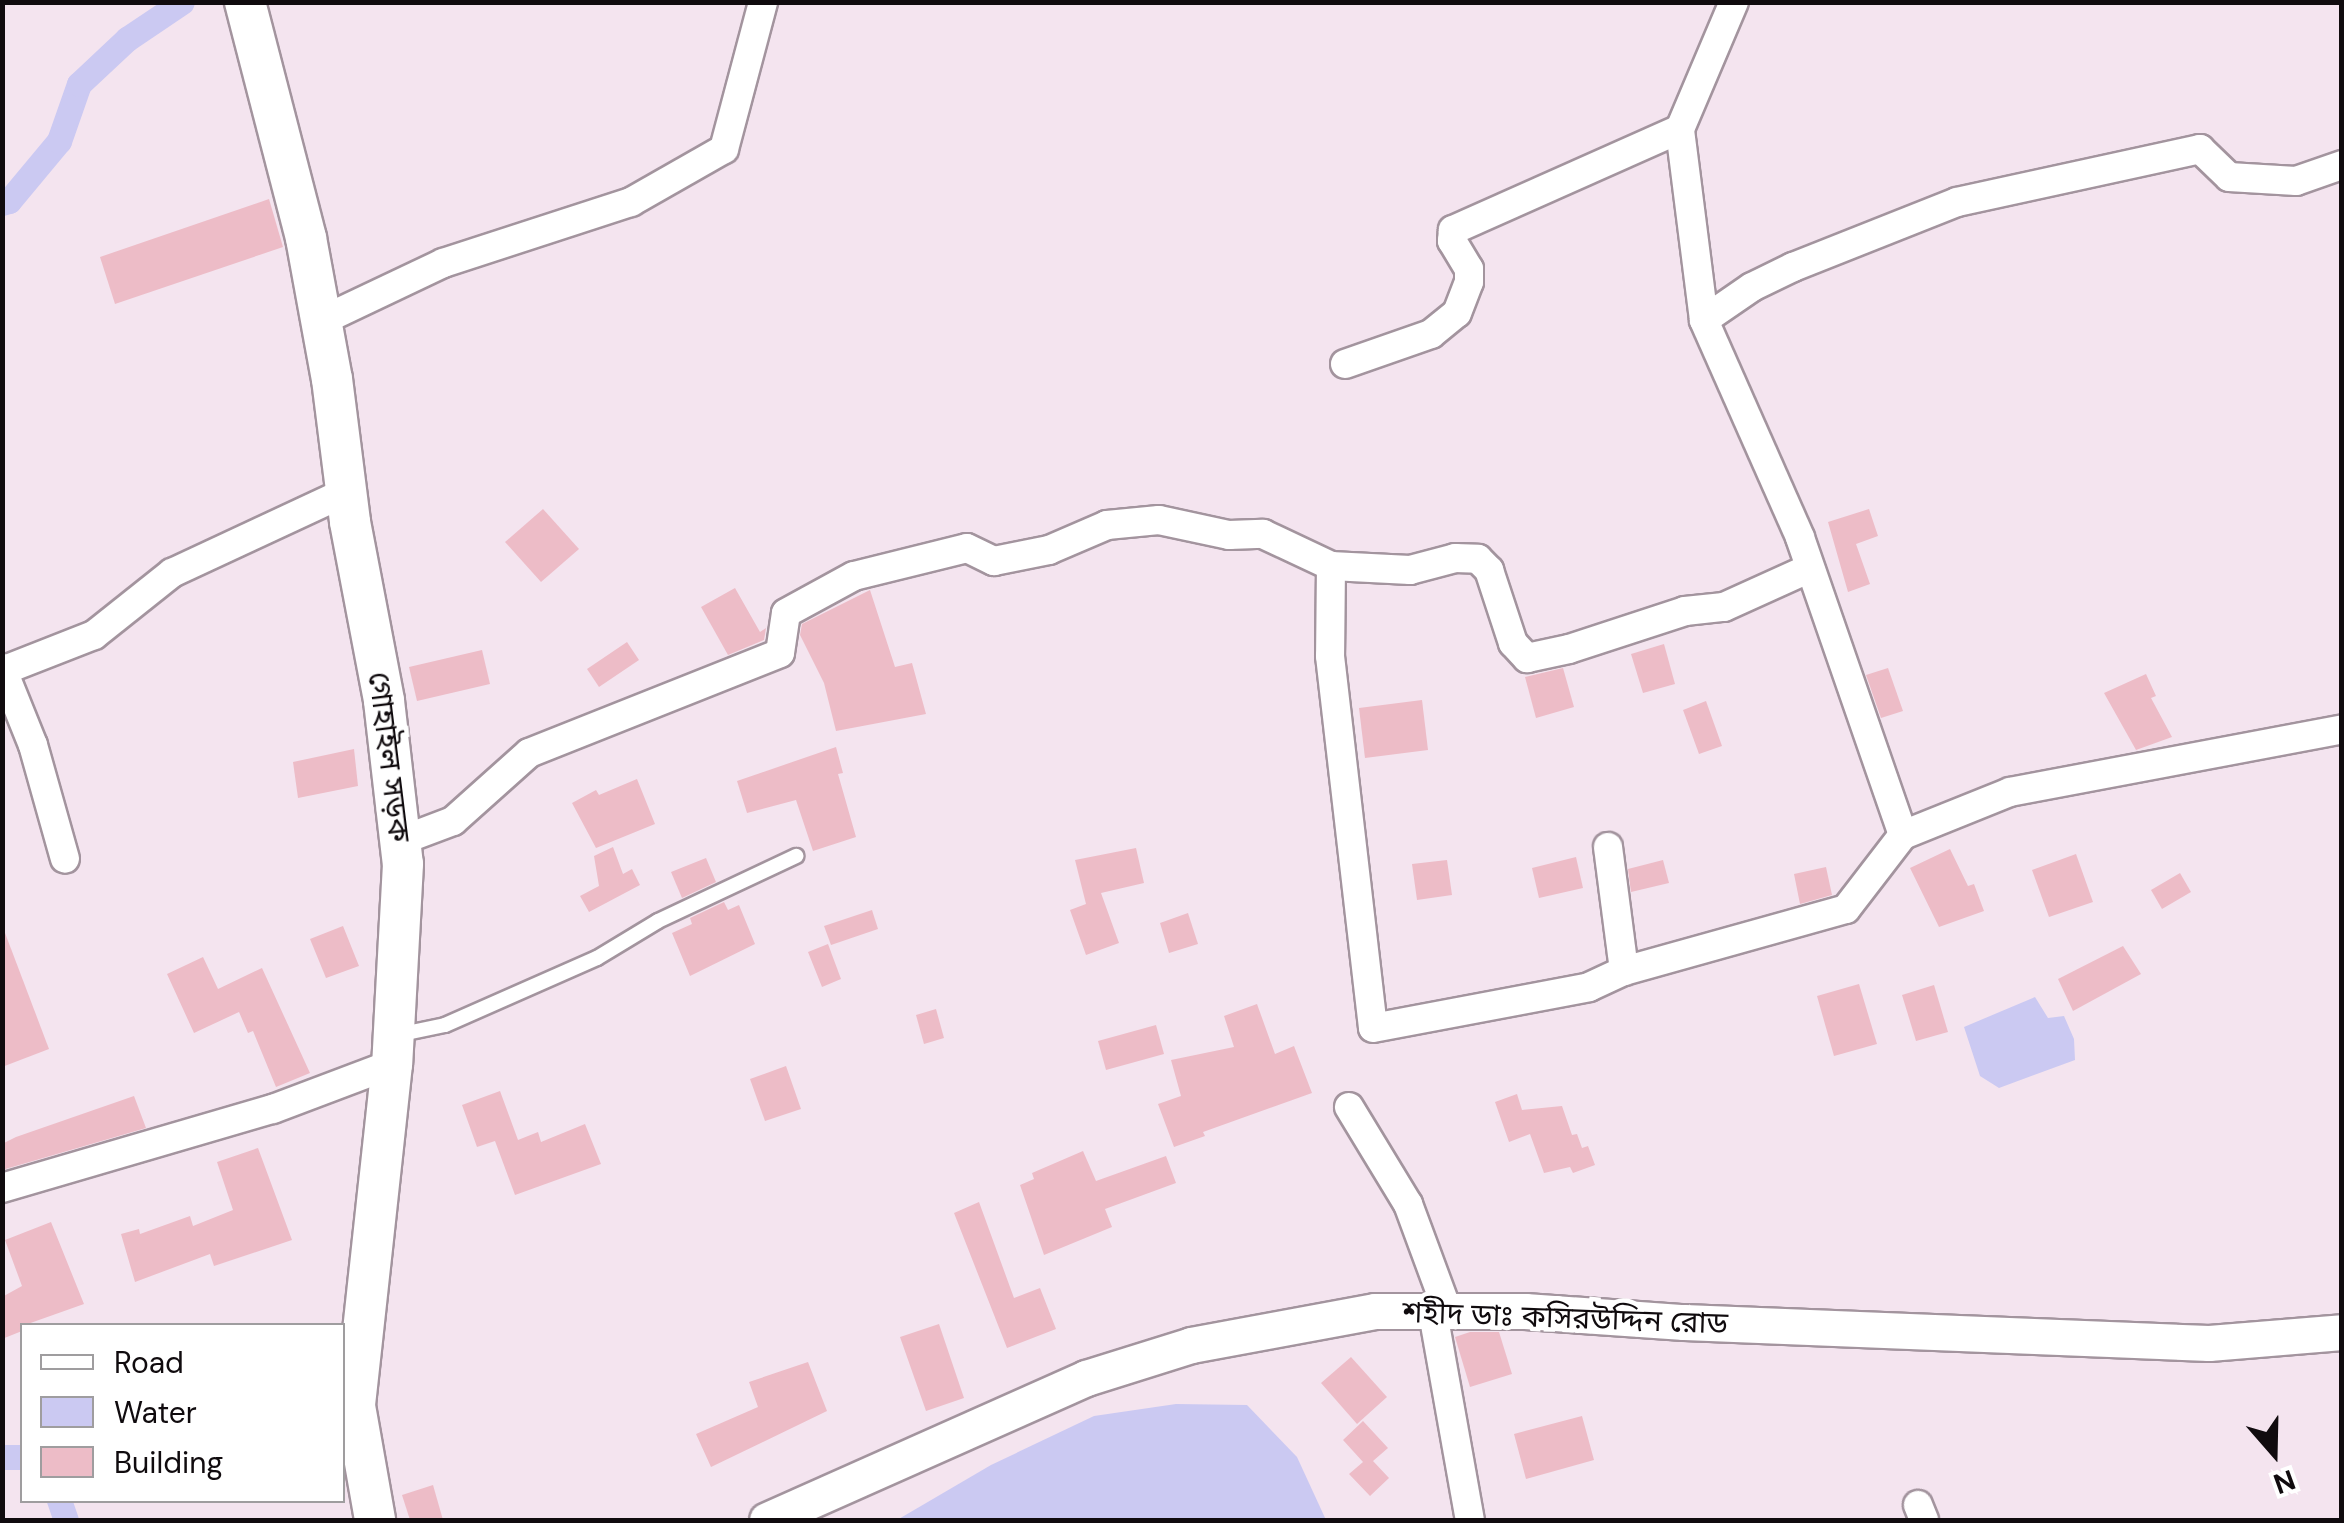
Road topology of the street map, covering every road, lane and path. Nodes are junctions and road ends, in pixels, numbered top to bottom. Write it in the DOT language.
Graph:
graph roads {
  1 [pos="245,2"];
  2 [pos="764,2"];
  3 [pos="1734,2"];
  4 [pos="1680,130"];
  5 [pos="2342,165"];
  6 [pos="1704,320"];
  7 [pos="322,321"];
  8 [pos="1345,364"];
  9 [pos="346,492"];
  10 [pos="1331,566"];
  11 [pos="1810,568"];
  12 [pos="3,670"];
  13 [pos="2342,728"];
  14 [pos="1903,835"];
  15 [pos="400,841"];
  16 [pos="1608,847"];
  17 [pos="796,856"];
  18 [pos="65,859"];
  19 [pos="1624,972"];
  20 [pos="393,1050"];
  21 [pos="1349,1107"];
  22 [pos="2,1188"];
  23 [pos="1440,1312"];
  24 [pos="2342,1332"];
  25 [pos="375,1520"];
  26 [pos="767,1520"];
  27 [pos="1470,1520"];
  1 -- 7 [label="main road, গোহাইল সড়ক"];
  2 -- 7 [label="street"];
  3 -- 4 [label="street"];
  4 -- 6 [label="street"];
  4 -- 8 [label="street"];
  5 -- 6 [label="street"];
  6 -- 11 [label="street"];
  7 -- 9 [label="main road, গোহাইল সড়ক"];
  9 -- 12 [label="street"];
  9 -- 15 [label="main road, গোহাইল সড়ক"];
  10 -- 11 [label="street"];
  10 -- 15 [label="street"];
  10 -- 19 [label="street"];
  11 -- 14 [label="street"];
  12 -- 18 [label="street"];
  13 -- 14 [label="street"];
  14 -- 19 [label="street"];
  15 -- 20 [label="main road, গোহাইল সড়ক"];
  16 -- 19 [label="street"];
  17 -- 20 [label="lane"];
  20 -- 22 [label="street"];
  20 -- 25 [label="main road, গোহাইল সড়ক"];
  21 -- 23 [label="street"];
  23 -- 24 [label="street, শহীদ ডাঃ কসিরউদ্দিন রোড"];
  23 -- 26 [label="street, শহীদ ডাঃ কসিরউদ্দিন রোড"];
  23 -- 27 [label="street"];
}
